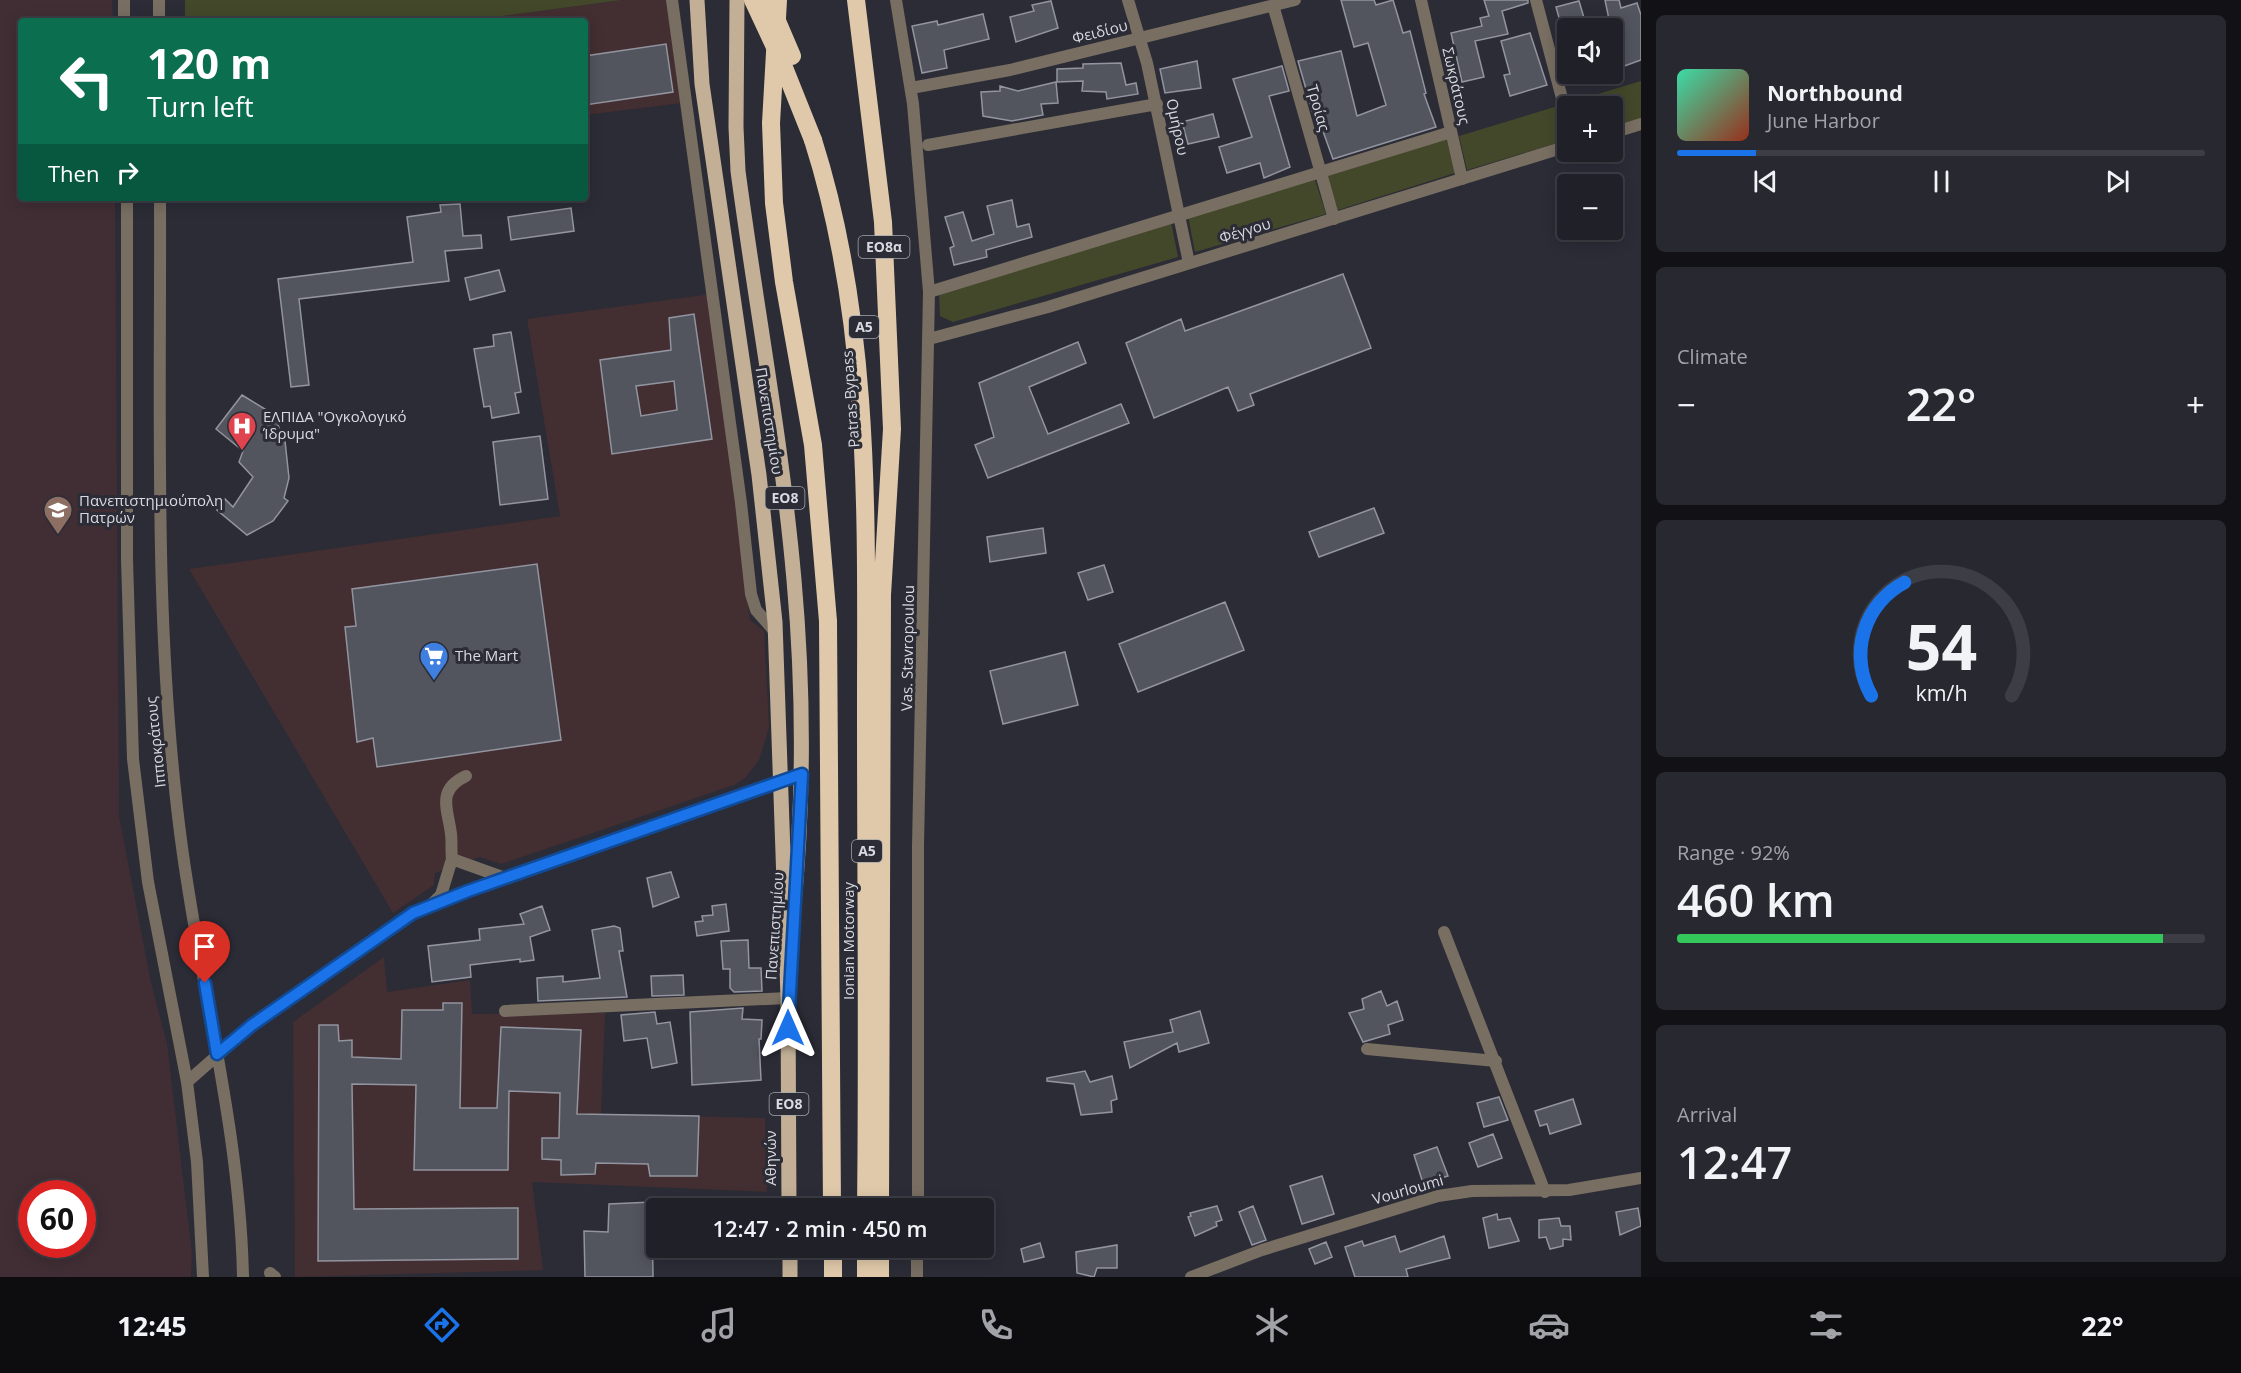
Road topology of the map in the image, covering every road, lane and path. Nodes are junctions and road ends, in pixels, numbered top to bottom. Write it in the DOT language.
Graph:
graph roads {
  1 [pos="124,0"];
  2 [pos="159,0"];
  3 [pos="672,0"];
  4 [pos="697,0"];
  5 [pos="737,0"];
  6 [pos="753,0"];
  7 [pos="768,0"];
  8 [pos="778,0"];
  9 [pos="856,0"];
  10 [pos="896,0"];
  11 [pos="1128,0"];
  12 [pos="1237,0"];
  13 [pos="1295,0"];
  14 [pos="1421,0"];
  15 [pos="1536,0"];
  16 [pos="1273,5"];
  17 [pos="1240,13"];
  18 [pos="124,18"];
  19 [pos="159,18"];
  20 [pos="1139,38"];
  21 [pos="911,88"];
  22 [pos="1561,96"];
  23 [pos="1157,104"];
  24 [pos="1641,124"];
  25 [pos="1623,130"];
  26 [pos="1451,132"];
  27 [pos="818,138"];
  28 [pos="928,145"];
  29 [pos="1557,149"];
  30 [pos="1320,172"];
  31 [pos="1462,178"];
  32 [pos="127,201"];
  33 [pos="160,201"];
  34 [pos="1179,213"];
  35 [pos="1334,219"];
  36 [pos="1189,263"];
  37 [pos="929,292"];
  38 [pos="929,339"];
  39 [pos="864,493"];
  40 [pos="882,595"];
  41 [pos="776,633"];
  42 [pos="802,774"];
  43 [pos="466,776"];
  44 [pos="781,781"];
  45 [pos="452,859"];
  46 [pos="505,878"];
  47 [pos="431,905"];
  48 [pos="1444,932"];
  49 [pos="788,998"];
  50 [pos="505,1011"];
  51 [pos="1366,1048"];
  52 [pos="217,1054"];
  53 [pos="1496,1061"];
  54 [pos="187,1082"];
  55 [pos="1641,1178"];
  56 [pos="1545,1192"];
  57 [pos="789,1198"];
  58 [pos="832,1198"];
  59 [pos="866,1198"];
  60 [pos="880,1198"];
  61 [pos="918,1198"];
  62 [pos="790,1258"];
  63 [pos="832,1258"];
  64 [pos="866,1258"];
  65 [pos="880,1258"];
  66 [pos="917,1258"];
  67 [pos="203,1277"];
  68 [pos="243,1277"];
  69 [pos="790,1277"];
  70 [pos="833,1277"];
  71 [pos="866,1277"];
  72 [pos="880,1277"];
  73 [pos="917,1277"];
  74 [pos="1191,1277"];
  1 -- 18 [label="street"];
  2 -- 19 [label="street"];
  3 -- 41 [label="street"];
  4 -- 41 [label="main road, Πανεπιστημίου / ΕΟ8"];
  5 -- 42 [label="main road, Πανεπιστημίου / ΕΟ8"];
  6 -- 27 [label="highway, Patras Bypass / Α5, bridge"];
  7 -- 27 [label="highway, Patras Bypass / Α5, bridge"];
  8 -- 58 [label="highway, Ionian Motorway / Α5"];
  9 -- 40 [label="highway, ΕΟ8α"];
  10 -- 21 [label="street, Vas. Stavropoulou"];
  11 -- 20 [label="street, Ομήρου"];
  12 -- 17 [label="street"];
  13 -- 16 [label="street, Φειδίου"];
  14 -- 26 [label="street, Σωκράτους"];
  15 -- 22 [label="street"];
  16 -- 17 [label="street, Φειδίου"];
  16 -- 30 [label="street, Τροίας"];
  17 -- 20 [label="street, Φειδίου"];
  20 -- 21 [label="street, Φειδίου"];
  20 -- 23 [label="street, Ομήρου"];
  21 -- 37 [label="street, Vas. Stavropoulou"];
  23 -- 28 [label="street"];
  23 -- 34 [label="street, Ομήρου"];
  24 -- 25 [label="street"];
  26 -- 30 [label="street"];
  26 -- 31 [label="street, Σωκράτους"];
  27 -- 39 [label="highway, Patras Bypass / Α5"];
  27 -- 40 [label="highway, Patras Bypass / Α5"];
  29 -- 31 [label="street, Φέγγου"];
  30 -- 34 [label="street"];
  30 -- 35 [label="street, Τροίας"];
  31 -- 35 [label="street, Φέγγου"];
  32 -- 54 [label="street, Ιπποκράτους"];
  33 -- 52 [label="street, Ιπποκράτους"];
  34 -- 36 [label="street, Ομήρου"];
  34 -- 37 [label="street"];
  35 -- 36 [label="street, Φέγγου"];
  36 -- 38 [label="street, Φέγγου"];
  37 -- 38 [label="street, Vas. Stavropoulou"];
  38 -- 61 [label="street, Vas. Stavropoulou"];
  39 -- 59 [label="highway, Ionian Motorway / Α5"];
  40 -- 60 [label="highway, Α5"];
  41 -- 44 [label="main road, Πανεπιστημίου / ΕΟ8"];
  42 -- 44 [label="street"];
  42 -- 49 [label="main road, Πανεπιστημίου / ΕΟ8"];
  43 -- 45 [label="street"];
  44 -- 46 [label="street"];
  44 -- 49 [label="main road, Πανεπιστημίου / ΕΟ8"];
  45 -- 46 [label="street"];
  45 -- 47 [label="street"];
  46 -- 47 [label="street"];
  47 -- 52 [label="street"];
  48 -- 53 [label="street"];
  49 -- 50 [label="street"];
  49 -- 57 [label="main road, Αθηνών / ΕΟ8"];
  51 -- 53 [label="street"];
  52 -- 54 [label="street"];
  52 -- 68 [label="street, Ιπποκράτους"];
  53 -- 56 [label="street"];
  54 -- 67 [label="street, Ιπποκράτους"];
  55 -- 56 [label="street, Vourloumi"];
  56 -- 74 [label="street, Vourloumi"];
  62 -- 69 [label="main road"];
  63 -- 70 [label="highway"];
  64 -- 71 [label="highway"];
  65 -- 72 [label="highway"];
  66 -- 73 [label="street"];
}
